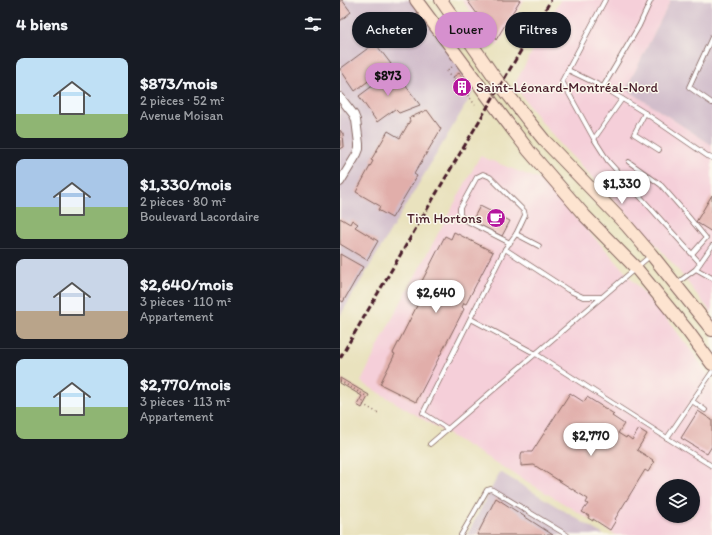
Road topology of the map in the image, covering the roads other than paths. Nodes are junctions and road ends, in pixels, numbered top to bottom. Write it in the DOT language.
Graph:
graph roads {
  1 [pos="416,0"];
  2 [pos="441,0"];
  3 [pos="605,0"];
  4 [pos="650,0"];
  5 [pos="712,37"];
  6 [pos="568,70"];
  7 [pos="603,88"];
  8 [pos="340,97"];
  9 [pos="622,99"];
  10 [pos="712,103"];
  11 [pos="645,113"];
  12 [pos="594,139"];
  13 [pos="659,150"];
  14 [pos="712,158"];
  15 [pos="629,162"];
  16 [pos="340,182"];
  17 [pos="516,234"];
  18 [pos="510,243"];
  19 [pos="539,246"];
  20 [pos="712,246"];
  21 [pos="505,249"];
  22 [pos="651,254"];
  23 [pos="692,254"];
  24 [pos="700,264"];
  25 [pos="636,268"];
  26 [pos="696,269"];
  27 [pos="712,278"];
  28 [pos="676,285"];
  29 [pos="602,297"];
  30 [pos="471,319"];
  31 [pos="712,330"];
  32 [pos="536,354"];
  33 [pos="712,364"];
  34 [pos="712,372"];
  35 [pos="692,401"];
  36 [pos="705,410"];
  37 [pos="448,428"];
  38 [pos="667,438"];
  39 [pos="430,444"];
  40 [pos="712,466"];
  41 [pos="461,535"];
  42 [pos="567,535"];
  1 -- 25 [label="main road"];
  2 -- 22 [label="main road"];
  3 -- 6 [label="lane"];
  4 -- 7 [label="lane"];
  5 -- 10 [label="lane"];
  6 -- 7 [label="lane"];
  6 -- 12 [label="lane"];
  7 -- 9 [label="lane"];
  8 -- 16 [label="street"];
  9 -- 11 [label="lane"];
  9 -- 12 [label="lane"];
  11 -- 13 [label="lane"];
  11 -- 14 [label="lane"];
  12 -- 23 [label="lane"];
  15 -- 23 [label="lane"];
  17 -- 18 [label="lane"];
  17 -- 18 [label="lane"];
  17 -- 19 [label="lane"];
  18 -- 21 [label="lane"];
  20 -- 24 [label="lane"];
  21 -- 29 [label="lane"];
  21 -- 30 [label="lane"];
  22 -- 25 [label="lane"];
  22 -- 28 [label="main road"];
  23 -- 24 [label="lane"];
  24 -- 26 [label="lane"];
  25 -- 29 [label="lane"];
  25 -- 33 [label="main road"];
  26 -- 27 [label="lane"];
  26 -- 28 [label="lane"];
  28 -- 31 [label="main road"];
  29 -- 32 [label="lane"];
  30 -- 32 [label="lane"];
  30 -- 37 [label="lane"];
  32 -- 37 [label="lane"];
  32 -- 38 [label="lane"];
  34 -- 35 [label="lane"];
  35 -- 36 [label="lane"];
  35 -- 38 [label="lane"];
  37 -- 39 [label="lane"];
  38 -- 40 [label="lane"];
  41 -- 42 [label="lane"];
}
